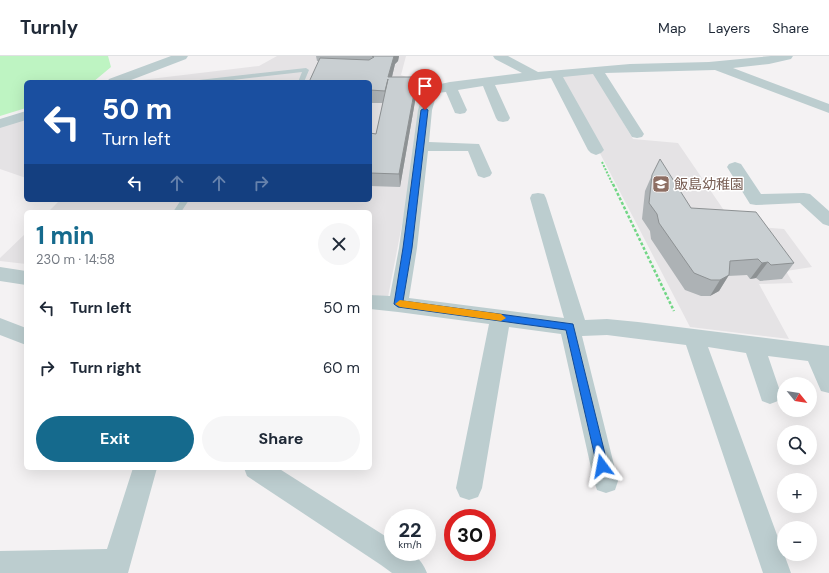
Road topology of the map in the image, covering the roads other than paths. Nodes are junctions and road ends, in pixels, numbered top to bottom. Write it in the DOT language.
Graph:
graph roads {
  1 [pos="182,56"];
  2 [pos="499,56"];
  3 [pos="694,56"];
  4 [pos="787,56"];
  5 [pos="712,65"];
  6 [pos="315,67"];
  7 [pos="306,70"];
  8 [pos="596,71"];
  9 [pos="555,74"];
  10 [pos="535,75"];
  11 [pos="119,80"];
  12 [pos="217,80"];
  13 [pos="302,80"];
  14 [pos="487,81"];
  15 [pos="450,86"];
  16 [pos="829,109"];
  17 [pos="460,110"];
  18 [pos="24,116"];
  19 [pos="503,118"];
  20 [pos="0,124"];
  21 [pos="637,134"];
  22 [pos="420,146"];
  23 [pos="596,150"];
  24 [pos="735,167"];
  25 [pos="484,173"];
  26 [pos="538,198"];
  27 [pos="829,220"];
  28 [pos="0,274"];
  29 [pos="24,278"];
  30 [pos="372,302"];
  31 [pos="398,304"];
  32 [pos="500,318"];
  33 [pos="0,326"];
  34 [pos="574,327"];
  35 [pos="24,336"];
  36 [pos="694,338"];
  37 [pos="754,345"];
  38 [pos="822,354"];
  39 [pos="829,384"];
  40 [pos="770,394"];
  41 [pos="144,470"];
  42 [pos="259,470"];
  43 [pos="606,481"];
  44 [pos="469,488"];
  45 [pos="0,565"];
  46 [pos="116,568"];
  47 [pos="413,573"];
  48 [pos="778,573"];
  1 -- 11 [label="street"];
  2 -- 10 [label="street"];
  3 -- 5 [label="street"];
  4 -- 5 [label="street"];
  5 -- 8 [label="street"];
  5 -- 16 [label="street"];
  6 -- 7 [label="lane"];
  7 -- 12 [label="lane"];
  7 -- 13 [label="lane"];
  8 -- 9 [label="street"];
  8 -- 21 [label="street"];
  9 -- 10 [label="street"];
  9 -- 23 [label="street"];
  10 -- 14 [label="street"];
  14 -- 15 [label="street"];
  14 -- 19 [label="street"];
  15 -- 17 [label="street"];
  15 -- 22 [label="street"];
  18 -- 20 [label="street"];
  22 -- 25 [label="street"];
  22 -- 31 [label="street"];
  24 -- 27 [label="street"];
  26 -- 34 [label="street"];
  28 -- 29 [label="street"];
  30 -- 31 [label="street"];
  31 -- 32 [label="street"];
  32 -- 34 [label="street"];
  32 -- 44 [label="street"];
  33 -- 35 [label="street"];
  34 -- 36 [label="street"];
  34 -- 43 [label="street"];
  36 -- 37 [label="street"];
  36 -- 48 [label="street"];
  37 -- 38 [label="street"];
  37 -- 40 [label="street"];
  38 -- 39 [label="street"];
  41 -- 46 [label="street"];
  42 -- 47 [label="street"];
  45 -- 46 [label="street"];
}
